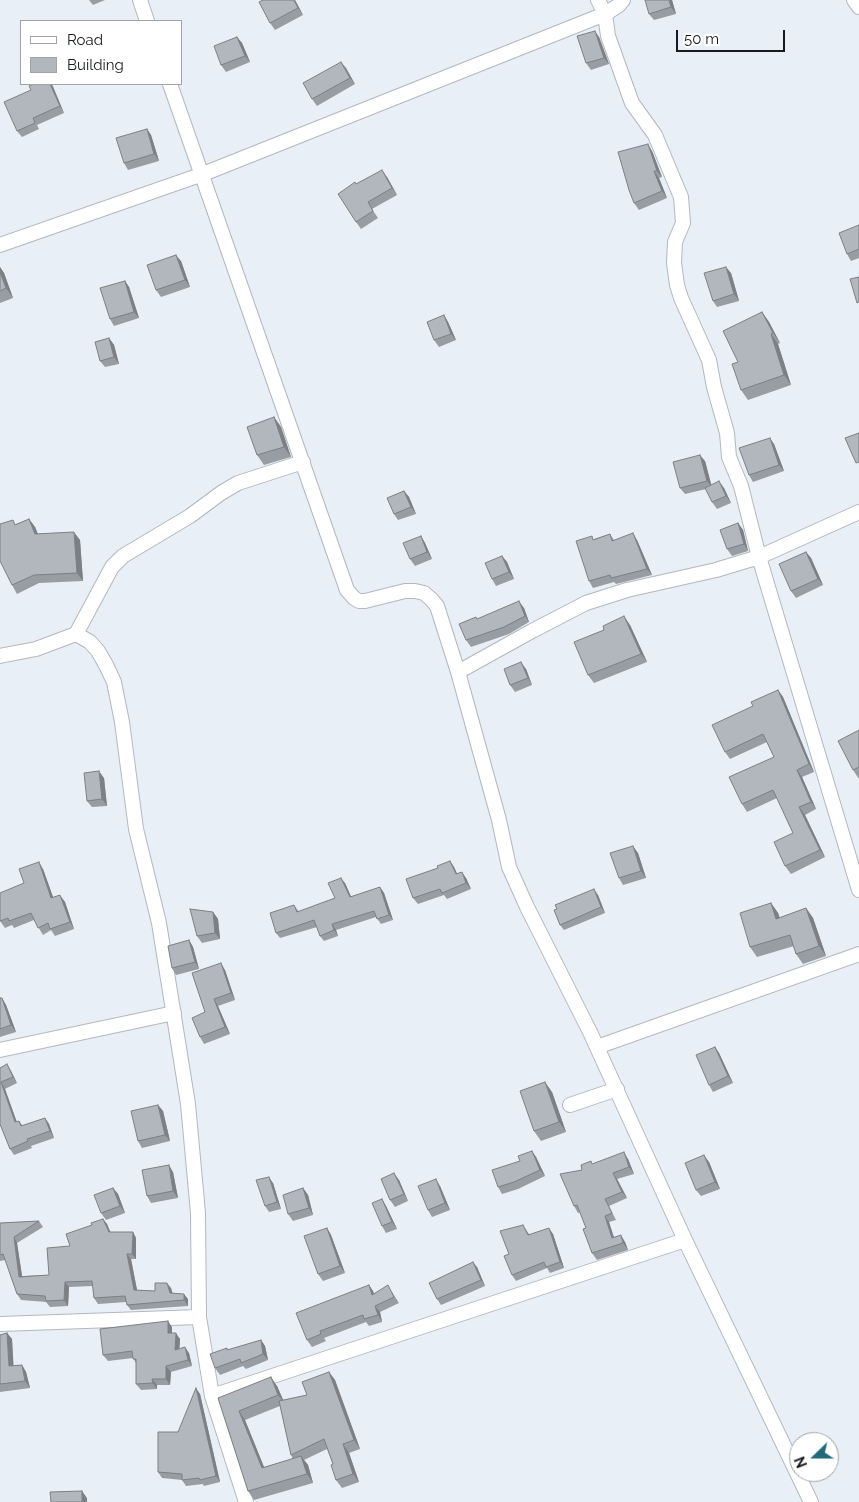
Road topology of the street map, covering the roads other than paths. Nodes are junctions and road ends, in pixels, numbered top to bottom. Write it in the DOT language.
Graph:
graph roads {
  1 [pos="140,0"];
  2 [pos="598,0"];
  3 [pos="622,0"];
  4 [pos="854,0"];
  5 [pos="859,7"];
  6 [pos="605,14"];
  7 [pos="147,20"];
  8 [pos="170,85"];
  9 [pos="203,174"];
  10 [pos="0,245"];
  11 [pos="303,462"];
  12 [pos="859,512"];
  13 [pos="759,557"];
  14 [pos="76,634"];
  15 [pos="0,656"];
  16 [pos="458,672"];
  17 [pos="859,890"];
  18 [pos="859,954"];
  19 [pos="174,1013"];
  20 [pos="597,1047"];
  21 [pos="0,1050"];
  22 [pos="617,1089"];
  23 [pos="570,1105"];
  24 [pos="685,1240"];
  25 [pos="199,1317"];
  26 [pos="0,1324"];
  27 [pos="212,1396"];
  28 [pos="246,1502"];
  29 [pos="811,1502"];
  1 -- 7 [label="street"];
  2 -- 6 [label="street"];
  3 -- 6 [label="street"];
  4 -- 5 [label="street"];
  6 -- 9 [label="street"];
  6 -- 13 [label="street"];
  8 -- 9 [label="street"];
  9 -- 10 [label="street"];
  9 -- 11 [label="street"];
  11 -- 14 [label="street"];
  11 -- 16 [label="street"];
  12 -- 13 [label="street"];
  13 -- 16 [label="street"];
  13 -- 17 [label="street"];
  14 -- 15 [label="street"];
  14 -- 19 [label="street"];
  16 -- 20 [label="street"];
  18 -- 20 [label="street"];
  19 -- 21 [label="street"];
  19 -- 25 [label="street"];
  20 -- 22 [label="street"];
  22 -- 23 [label="street"];
  22 -- 24 [label="street"];
  24 -- 27 [label="street"];
  24 -- 29 [label="street"];
  25 -- 26 [label="street"];
  25 -- 27 [label="street"];
  27 -- 28 [label="street"];
}
